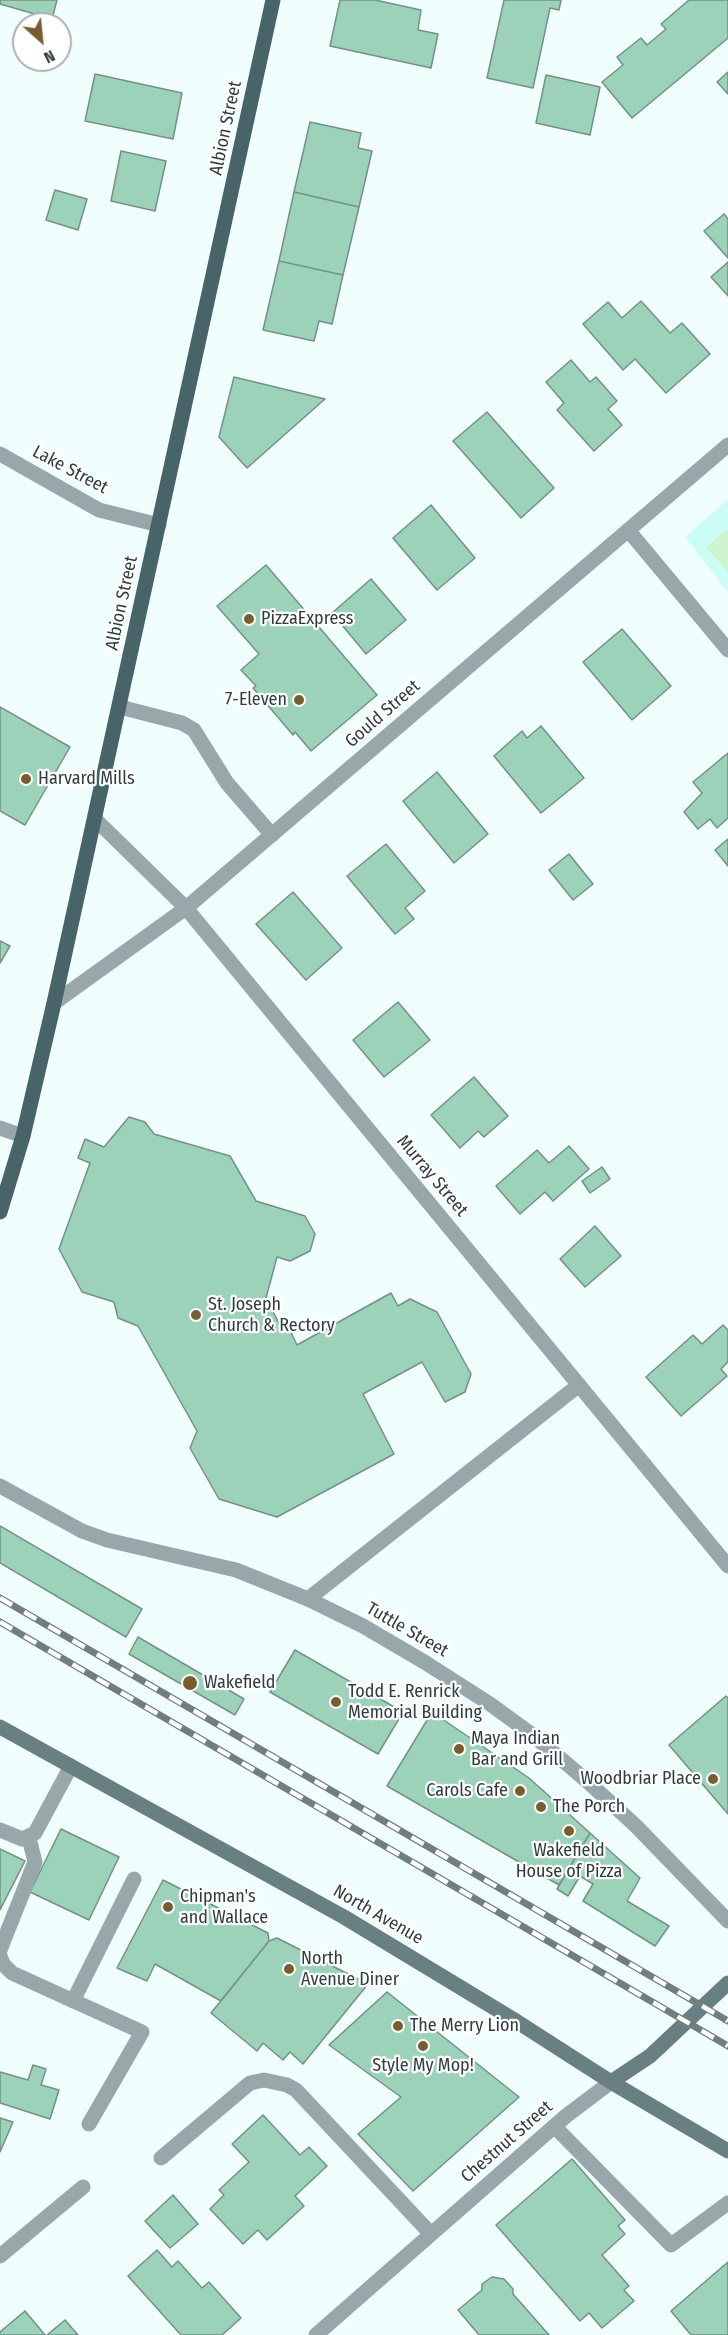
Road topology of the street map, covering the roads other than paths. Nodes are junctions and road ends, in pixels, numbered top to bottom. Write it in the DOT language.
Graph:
graph roads {
  1 [pos="273,0"];
  2 [pos="728,446"];
  3 [pos="0,454"];
  4 [pos="159,525"];
  5 [pos="628,530"];
  6 [pos="728,650"];
  7 [pos="120,706"];
  8 [pos="95,819"];
  9 [pos="272,835"];
  10 [pos="186,908"];
  11 [pos="54,1002"];
  12 [pos="0,1128"];
  13 [pos="23,1136"];
  14 [pos="0,1212"];
  15 [pos="579,1385"];
  16 [pos="0,1486"];
  17 [pos="728,1566"];
  18 [pos="308,1599"];
  19 [pos="0,1727"];
  20 [pos="71,1766"];
  21 [pos="0,1830"];
  22 [pos="29,1838"];
  23 [pos="134,1879"];
  24 [pos="728,1921"];
  25 [pos="0,1950"];
  26 [pos="0,1956"];
  27 [pos="728,1983"];
  28 [pos="73,2001"];
  29 [pos="611,2082"];
  30 [pos="89,2124"];
  31 [pos="555,2127"];
  32 [pos="728,2151"];
  33 [pos="161,2158"];
  34 [pos="83,2187"];
  35 [pos="728,2203"];
  36 [pos="431,2234"];
  37 [pos="0,2256"];
  38 [pos="316,2335"];
  1 -- 4 [label="main road, Albion Street"];
  2 -- 5 [label="street, Gould Street"];
  3 -- 4 [label="street, Lake Street"];
  4 -- 7 [label="main road, Albion Street"];
  5 -- 6 [label="street"];
  5 -- 9 [label="street, Gould Street"];
  7 -- 8 [label="main road, Albion Street"];
  7 -- 9 [label="street"];
  8 -- 10 [label="street, Murray Street"];
  8 -- 11 [label="main road, Albion Street"];
  9 -- 10 [label="street, Gould Street"];
  10 -- 11 [label="street, Gould Street"];
  10 -- 15 [label="street, Murray Street"];
  11 -- 13 [label="main road, Albion Street"];
  12 -- 13 [label="street"];
  13 -- 14 [label="main road, Albion Street"];
  15 -- 17 [label="street, Murray Street"];
  15 -- 18 [label="street"];
  16 -- 18 [label="street, Tuttle Street"];
  18 -- 24 [label="street, Tuttle Street"];
  19 -- 20 [label="main road, North Avenue"];
  20 -- 22 [label="street"];
  20 -- 29 [label="main road, North Avenue"];
  21 -- 22 [label="street"];
  22 -- 25 [label="street"];
  23 -- 28 [label="street"];
  26 -- 28 [label="street"];
  27 -- 29 [label="main road, Chestnut Street"];
  28 -- 30 [label="street"];
  29 -- 31 [label="street, Chestnut Street"];
  29 -- 32 [label="main road, North Avenue"];
  31 -- 35 [label="street"];
  31 -- 36 [label="street, Chestnut Street"];
  33 -- 36 [label="street"];
  34 -- 37 [label="street"];
  36 -- 38 [label="street, Chestnut Street"];
}
